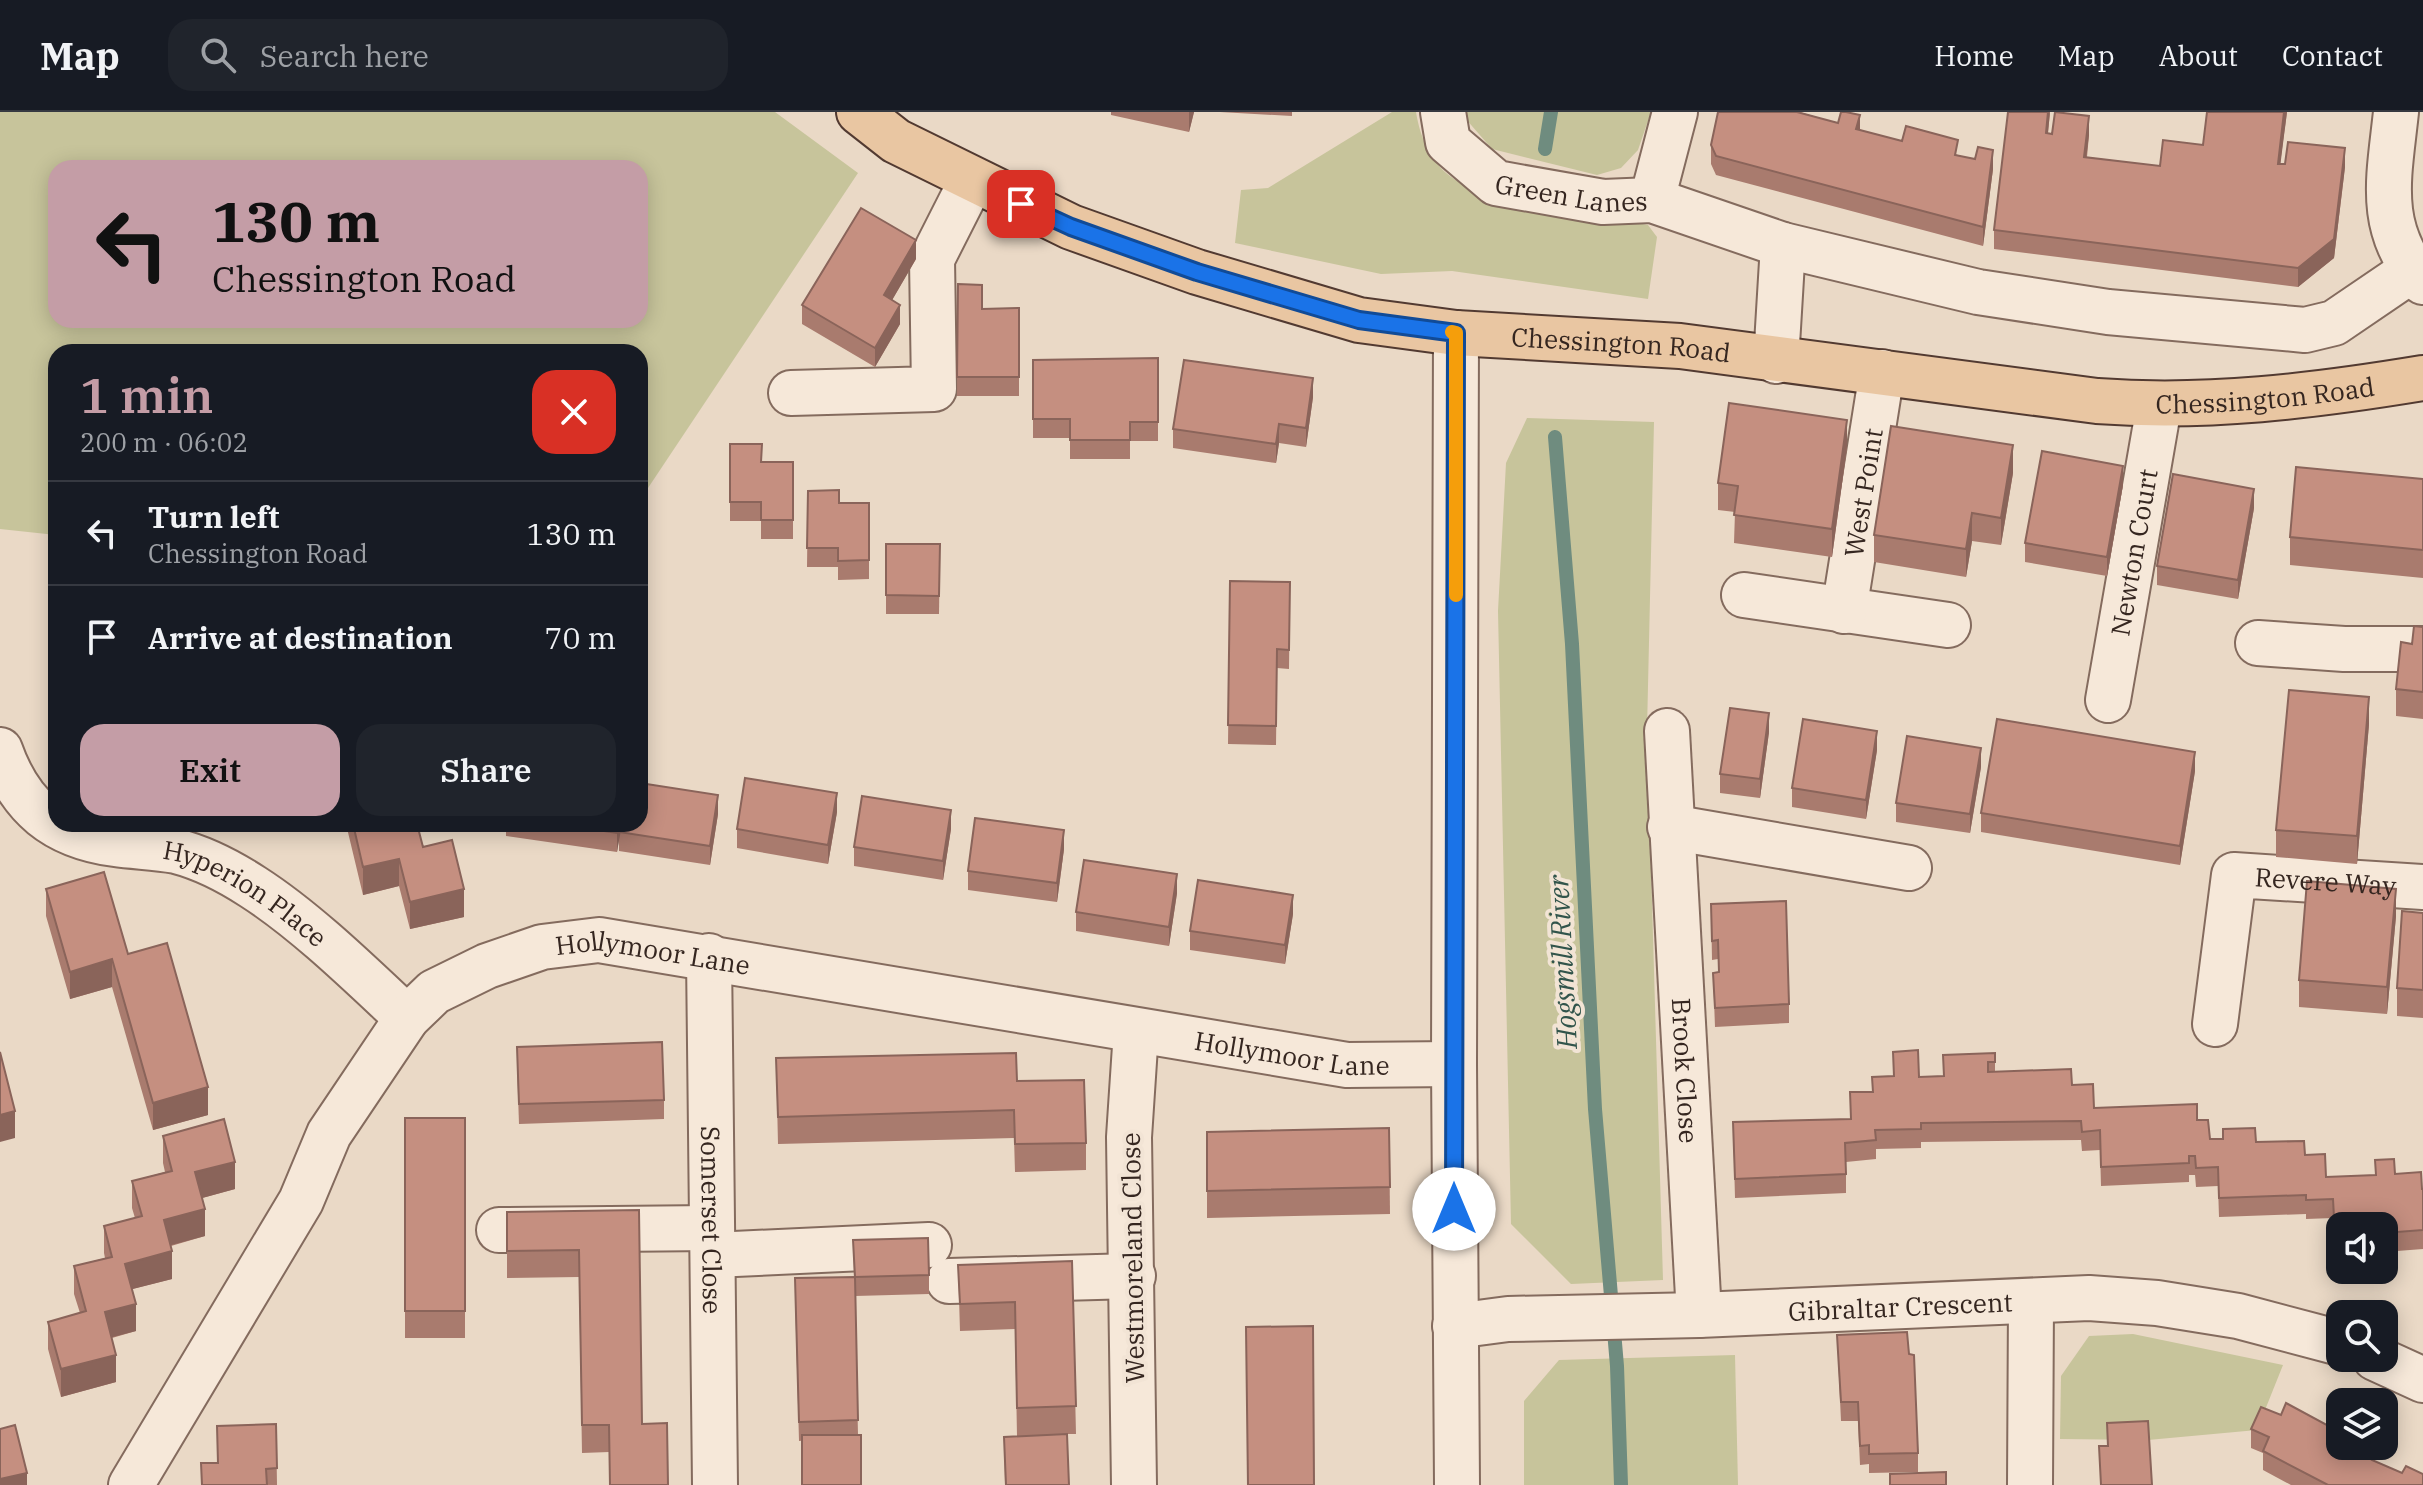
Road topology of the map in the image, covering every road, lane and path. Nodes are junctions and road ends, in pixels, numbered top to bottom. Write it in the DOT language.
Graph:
graph roads {
  1 [pos="859,112"];
  2 [pos="1443,112"];
  3 [pos="1675,112"];
  4 [pos="2396,112"];
  5 [pos="972,180"];
  6 [pos="1652,200"];
  7 [pos="1783,245"];
  8 [pos="2418,276"];
  9 [pos="1456,333"];
  10 [pos="1776,361"];
  11 [pos="1882,372"];
  12 [pos="2423,378"];
  13 [pos="791,393"];
  14 [pos="2159,406"];
  15 [pos="1744,595"];
  16 [pos="1844,611"];
  17 [pos="1948,625"];
  18 [pos="2258,643"];
  19 [pos="2423,649"];
  20 [pos="2108,700"];
  21 [pos="1667,731"];
  22 [pos="0,750"];
  23 [pos="48,819"];
  24 [pos="1670,827"];
  25 [pos="68,832"];
  26 [pos="1909,868"];
  27 [pos="2423,887"];
  28 [pos="709,956"];
  29 [pos="407,1018"];
  30 [pos="2215,1024"];
  31 [pos="1136,1031"];
  32 [pos="1454,1064"];
  33 [pos="499,1230"];
  34 [pos="712,1241"];
  35 [pos="1133,1276"];
  36 [pos="2031,1301"];
  37 [pos="1699,1315"];
  38 [pos="1455,1326"];
  39 [pos="2326,1339"];
  40 [pos="2398,1369"];
  41 [pos="2423,1380"];
  42 [pos="131,1485"];
  43 [pos="715,1485"];
  44 [pos="1134,1485"];
  45 [pos="1457,1485"];
  46 [pos="2030,1485"];
  1 -- 5 [label="main road, Chessington Road"];
  2 -- 6 [label="street, Green Lanes"];
  3 -- 6 [label="street, Green Lanes"];
  4 -- 8 [label="street"];
  5 -- 9 [label="main road, Chessington Road"];
  5 -- 13 [label="street"];
  6 -- 7 [label="street"];
  7 -- 8 [label="street"];
  7 -- 10 [label="street"];
  9 -- 10 [label="main road, Chessington Road"];
  9 -- 32 [label="street"];
  10 -- 11 [label="main road, Chessington Road"];
  11 -- 14 [label="main road, Chessington Road"];
  11 -- 16 [label="street, West Point"];
  12 -- 14 [label="main road, Chessington Road"];
  14 -- 20 [label="street, Newton Court"];
  15 -- 16 [label="street"];
  16 -- 17 [label="street"];
  18 -- 19 [label="street"];
  21 -- 24 [label="street, Brook Close"];
  22 -- 23 [label="street, Hyperion Place"];
  24 -- 26 [label="street"];
  24 -- 37 [label="street, Brook Close"];
  25 -- 29 [label="street, Hyperion Place"];
  27 -- 30 [label="street, Revere Way"];
  28 -- 29 [label="street, Hollymoor Lane"];
  28 -- 31 [label="street, Hollymoor Lane"];
  28 -- 34 [label="street, Somerset Close"];
  29 -- 42 [label="street, Hollymoor Lane"];
  31 -- 32 [label="street, Hollymoor Lane"];
  31 -- 35 [label="street, Westmoreland Close"];
  32 -- 38 [label="street"];
  33 -- 34 [label="street"];
  34 -- 35 [label="street"];
  34 -- 43 [label="street, Somerset Close"];
  35 -- 44 [label="street, Westmoreland Close"];
  36 -- 37 [label="street, Gibraltar Crescent"];
  36 -- 39 [label="street, Gibraltar Crescent"];
  36 -- 46 [label="street"];
  37 -- 38 [label="street, Gibraltar Crescent"];
  38 -- 45 [label="street"];
  40 -- 41 [label="street"];
}
